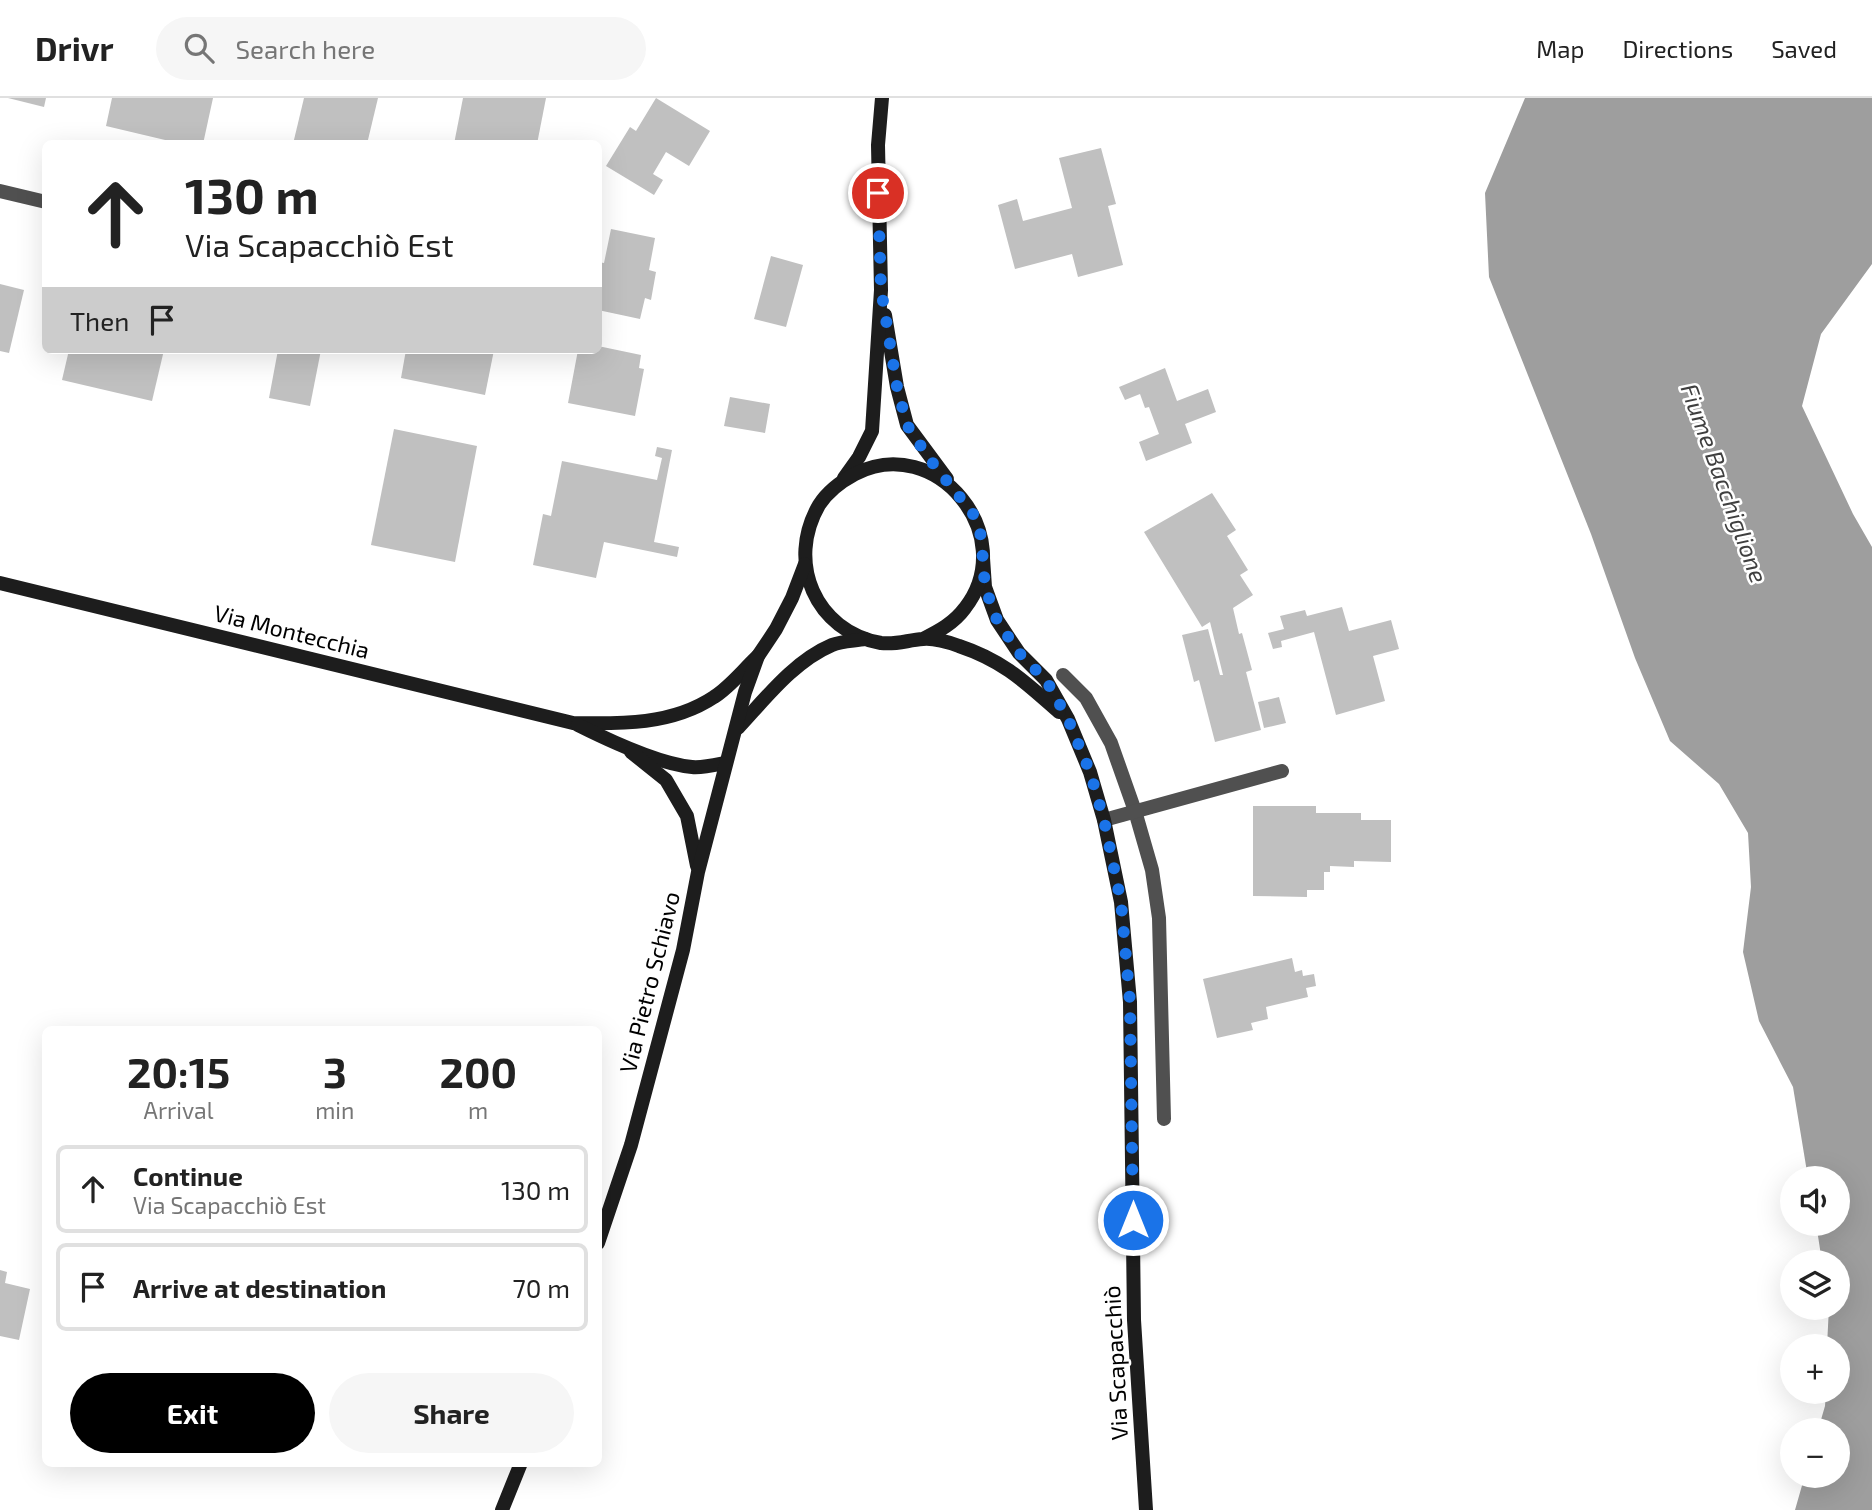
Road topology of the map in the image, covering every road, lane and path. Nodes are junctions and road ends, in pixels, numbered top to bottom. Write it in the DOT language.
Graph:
graph roads {
  1 [pos="882,98"];
  2 [pos="0,191"];
  3 [pos="42,201"];
  4 [pos="881,289"];
  5 [pos="841,482"];
  6 [pos="961,496"];
  7 [pos="983,558"];
  8 [pos="805,564"];
  9 [pos="0,583"];
  10 [pos="865,639"];
  11 [pos="923,639"];
  12 [pos="758,656"];
  13 [pos="1063,675"];
  14 [pos="1068,719"];
  15 [pos="573,723"];
  16 [pos="737,730"];
  17 [pos="624,747"];
  18 [pos="725,763"];
  19 [pos="1282,771"];
  20 [pos="1135,811"];
  21 [pos="1104,820"];
  22 [pos="698,872"];
  23 [pos="1164,1119"];
  24 [pos="602,1231"];
  25 [pos="519,1467"];
  26 [pos="502,1510"];
  27 [pos="1146,1510"];
  1 -- 4 [label="street"];
  2 -- 3 [label="street"];
  4 -- 5 [label="street"];
  4 -- 6 [label="street"];
  5 -- 6 [label="street"];
  5 -- 8 [label="street"];
  6 -- 7 [label="street"];
  7 -- 11 [label="street"];
  7 -- 14 [label="street, Via Scapacchiò"];
  8 -- 10 [label="street"];
  8 -- 12 [label="street, Via Pietro Schiavo"];
  9 -- 15 [label="street, Via Montecchia"];
  10 -- 11 [label="street"];
  10 -- 16 [label="street, Via Pietro Schiavo"];
  11 -- 14 [label="street, Via Scapacchiò"];
  12 -- 15 [label="street, Via Montecchia"];
  12 -- 16 [label="street, Via Pietro Schiavo"];
  13 -- 20 [label="street"];
  14 -- 21 [label="street, Via Scapacchiò"];
  15 -- 17 [label="street, Via Montecchia"];
  16 -- 18 [label="street, Via Pietro Schiavo"];
  17 -- 18 [label="street, Via Montecchia"];
  17 -- 22 [label="street, Via Montecchia"];
  18 -- 22 [label="street, Via Pietro Schiavo"];
  19 -- 20 [label="street"];
  20 -- 21 [label="street"];
  20 -- 23 [label="street"];
  21 -- 27 [label="street, Via Scapacchiò"];
  22 -- 24 [label="street, Via Pietro Schiavo"];
  25 -- 26 [label="street"];
}
